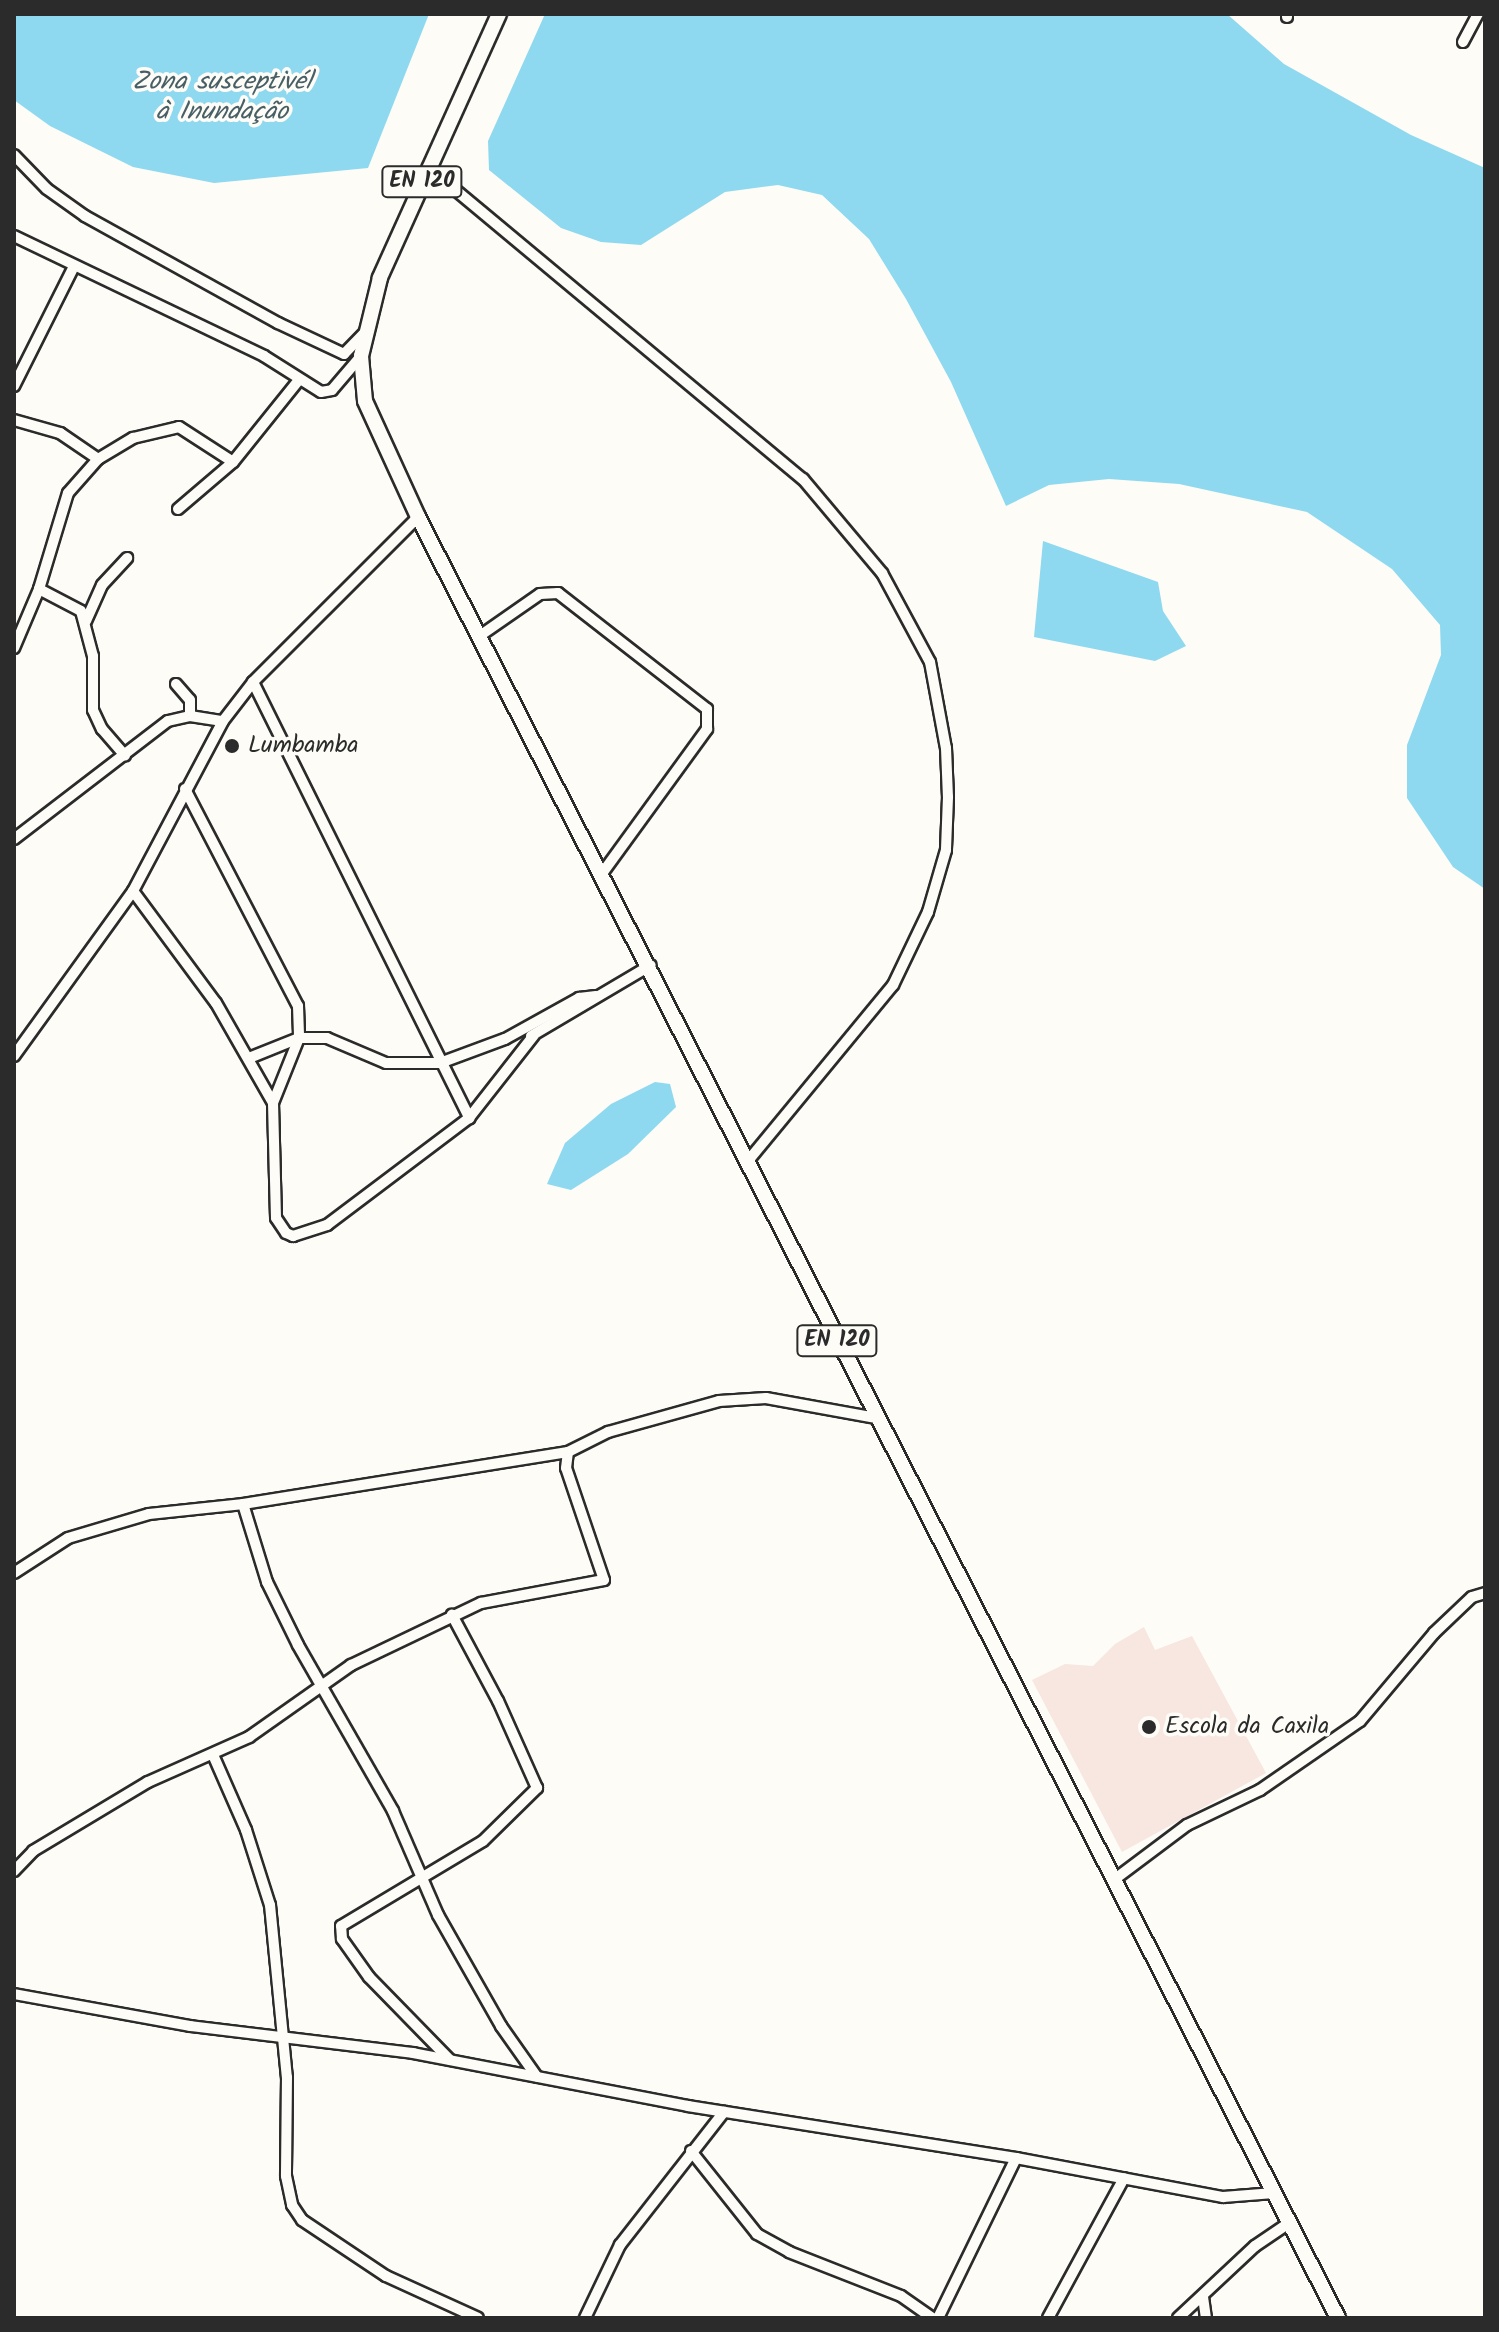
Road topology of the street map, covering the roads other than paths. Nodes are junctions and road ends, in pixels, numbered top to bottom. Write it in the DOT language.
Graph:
graph roads {
  1 [pos="499,14"];
  2 [pos="1478,14"];
  3 [pos="1463,42"];
  4 [pos="14,155"];
  5 [pos="428,167"];
  6 [pos="14,236"];
  7 [pos="74,266"];
  8 [pos="365,331"];
  9 [pos="361,356"];
  10 [pos="299,380"];
  11 [pos="14,386"];
  12 [pos="14,420"];
  13 [pos="98,459"];
  14 [pos="233,462"];
  15 [pos="178,509"];
  16 [pos="418,517"];
  17 [pos="127,558"];
  18 [pos="39,589"];
  19 [pos="86,621"];
  20 [pos="481,635"];
  21 [pos="14,648"];
  22 [pos="253,682"];
  23 [pos="176,684"];
  24 [pos="190,716"];
  25 [pos="223,721"];
  26 [pos="125,755"];
  27 [pos="185,789"];
  28 [pos="14,839"];
  29 [pos="603,872"];
  30 [pos="133,891"];
  31 [pos="651,965"];
  32 [pos="596,996"];
  33 [pos="534,1035"];
  34 [pos="299,1038"];
  35 [pos="505,1039"];
  36 [pos="14,1056"];
  37 [pos="249,1058"];
  38 [pos="440,1063"];
  39 [pos="273,1103"];
  40 [pos="469,1118"];
  41 [pos="748,1161"];
  42 [pos="876,1418"];
  43 [pos="568,1452"];
  44 [pos="243,1504"];
  45 [pos="14,1573"];
  46 [pos="1485,1593"];
  47 [pos="452,1615"];
  48 [pos="321,1686"];
  49 [pos="214,1757"];
  50 [pos="14,1871"];
  51 [pos="422,1879"];
  52 [pos="1115,1879"];
  53 [pos="14,1994"];
  54 [pos="283,2037"];
  55 [pos="450,2060"];
  56 [pos="537,2077"];
  57 [pos="724,2112"];
  58 [pos="691,2151"];
  59 [pos="1016,2158"];
  60 [pos="1124,2178"];
  61 [pos="1274,2193"];
  62 [pos="1289,2223"];
  63 [pos="1203,2297"];
  64 [pos="478,2318"];
  65 [pos="585,2318"];
  66 [pos="935,2318"];
  67 [pos="1048,2318"];
  68 [pos="1178,2318"];
  69 [pos="1206,2318"];
  70 [pos="1338,2318"];
  1 -- 5 [label="main road, EN 120"];
  2 -- 3 [label="street"];
  4 -- 8 [label="street"];
  5 -- 8 [label="main road, EN 120"];
  5 -- 41 [label="street"];
  6 -- 7 [label="street"];
  7 -- 10 [label="street"];
  7 -- 11 [label="street"];
  8 -- 9 [label="main road, EN 120"];
  9 -- 10 [label="street"];
  9 -- 16 [label="main road, EN 120"];
  10 -- 14 [label="street"];
  12 -- 13 [label="street"];
  13 -- 14 [label="street"];
  13 -- 18 [label="street"];
  14 -- 15 [label="street"];
  16 -- 20 [label="main road, EN 120"];
  16 -- 22 [label="street"];
  17 -- 19 [label="street"];
  18 -- 19 [label="street"];
  18 -- 21 [label="street"];
  19 -- 26 [label="street"];
  20 -- 29 [label="main road, EN 120"];
  20 -- 29 [label="street"];
  22 -- 25 [label="street"];
  22 -- 38 [label="street"];
  23 -- 24 [label="street"];
  24 -- 25 [label="street"];
  24 -- 26 [label="street"];
  25 -- 27 [label="street"];
  26 -- 28 [label="street"];
  27 -- 30 [label="street"];
  27 -- 34 [label="street"];
  29 -- 31 [label="main road, EN 120"];
  30 -- 36 [label="street"];
  30 -- 37 [label="street"];
  31 -- 32 [label="street"];
  31 -- 41 [label="main road, EN 120"];
  32 -- 33 [label="street"];
  32 -- 35 [label="street"];
  33 -- 35 [label="street"];
  33 -- 40 [label="street"];
  34 -- 37 [label="street"];
  34 -- 38 [label="street"];
  34 -- 39 [label="street"];
  35 -- 38 [label="street"];
  37 -- 39 [label="street"];
  38 -- 40 [label="street"];
  39 -- 40 [label="street"];
  41 -- 42 [label="main road, EN 120"];
  42 -- 43 [label="street"];
  42 -- 52 [label="main road, EN 120"];
  43 -- 44 [label="street"];
  43 -- 47 [label="street"];
  44 -- 45 [label="street"];
  44 -- 48 [label="street"];
  46 -- 52 [label="street"];
  47 -- 48 [label="street"];
  47 -- 51 [label="street"];
  48 -- 49 [label="street"];
  48 -- 51 [label="street"];
  49 -- 50 [label="street"];
  49 -- 54 [label="street"];
  51 -- 55 [label="street"];
  51 -- 56 [label="street"];
  52 -- 61 [label="main road, EN 120"];
  53 -- 54 [label="street"];
  54 -- 55 [label="street"];
  54 -- 64 [label="street"];
  55 -- 56 [label="street"];
  56 -- 57 [label="street"];
  57 -- 58 [label="street"];
  57 -- 59 [label="street"];
  58 -- 65 [label="street"];
  58 -- 66 [label="street"];
  59 -- 60 [label="street"];
  59 -- 66 [label="street"];
  60 -- 61 [label="street"];
  60 -- 67 [label="street"];
  61 -- 62 [label="main road, EN 120"];
  62 -- 63 [label="street"];
  62 -- 70 [label="main road, EN 120"];
  63 -- 68 [label="street"];
  63 -- 69 [label="street"];
}
